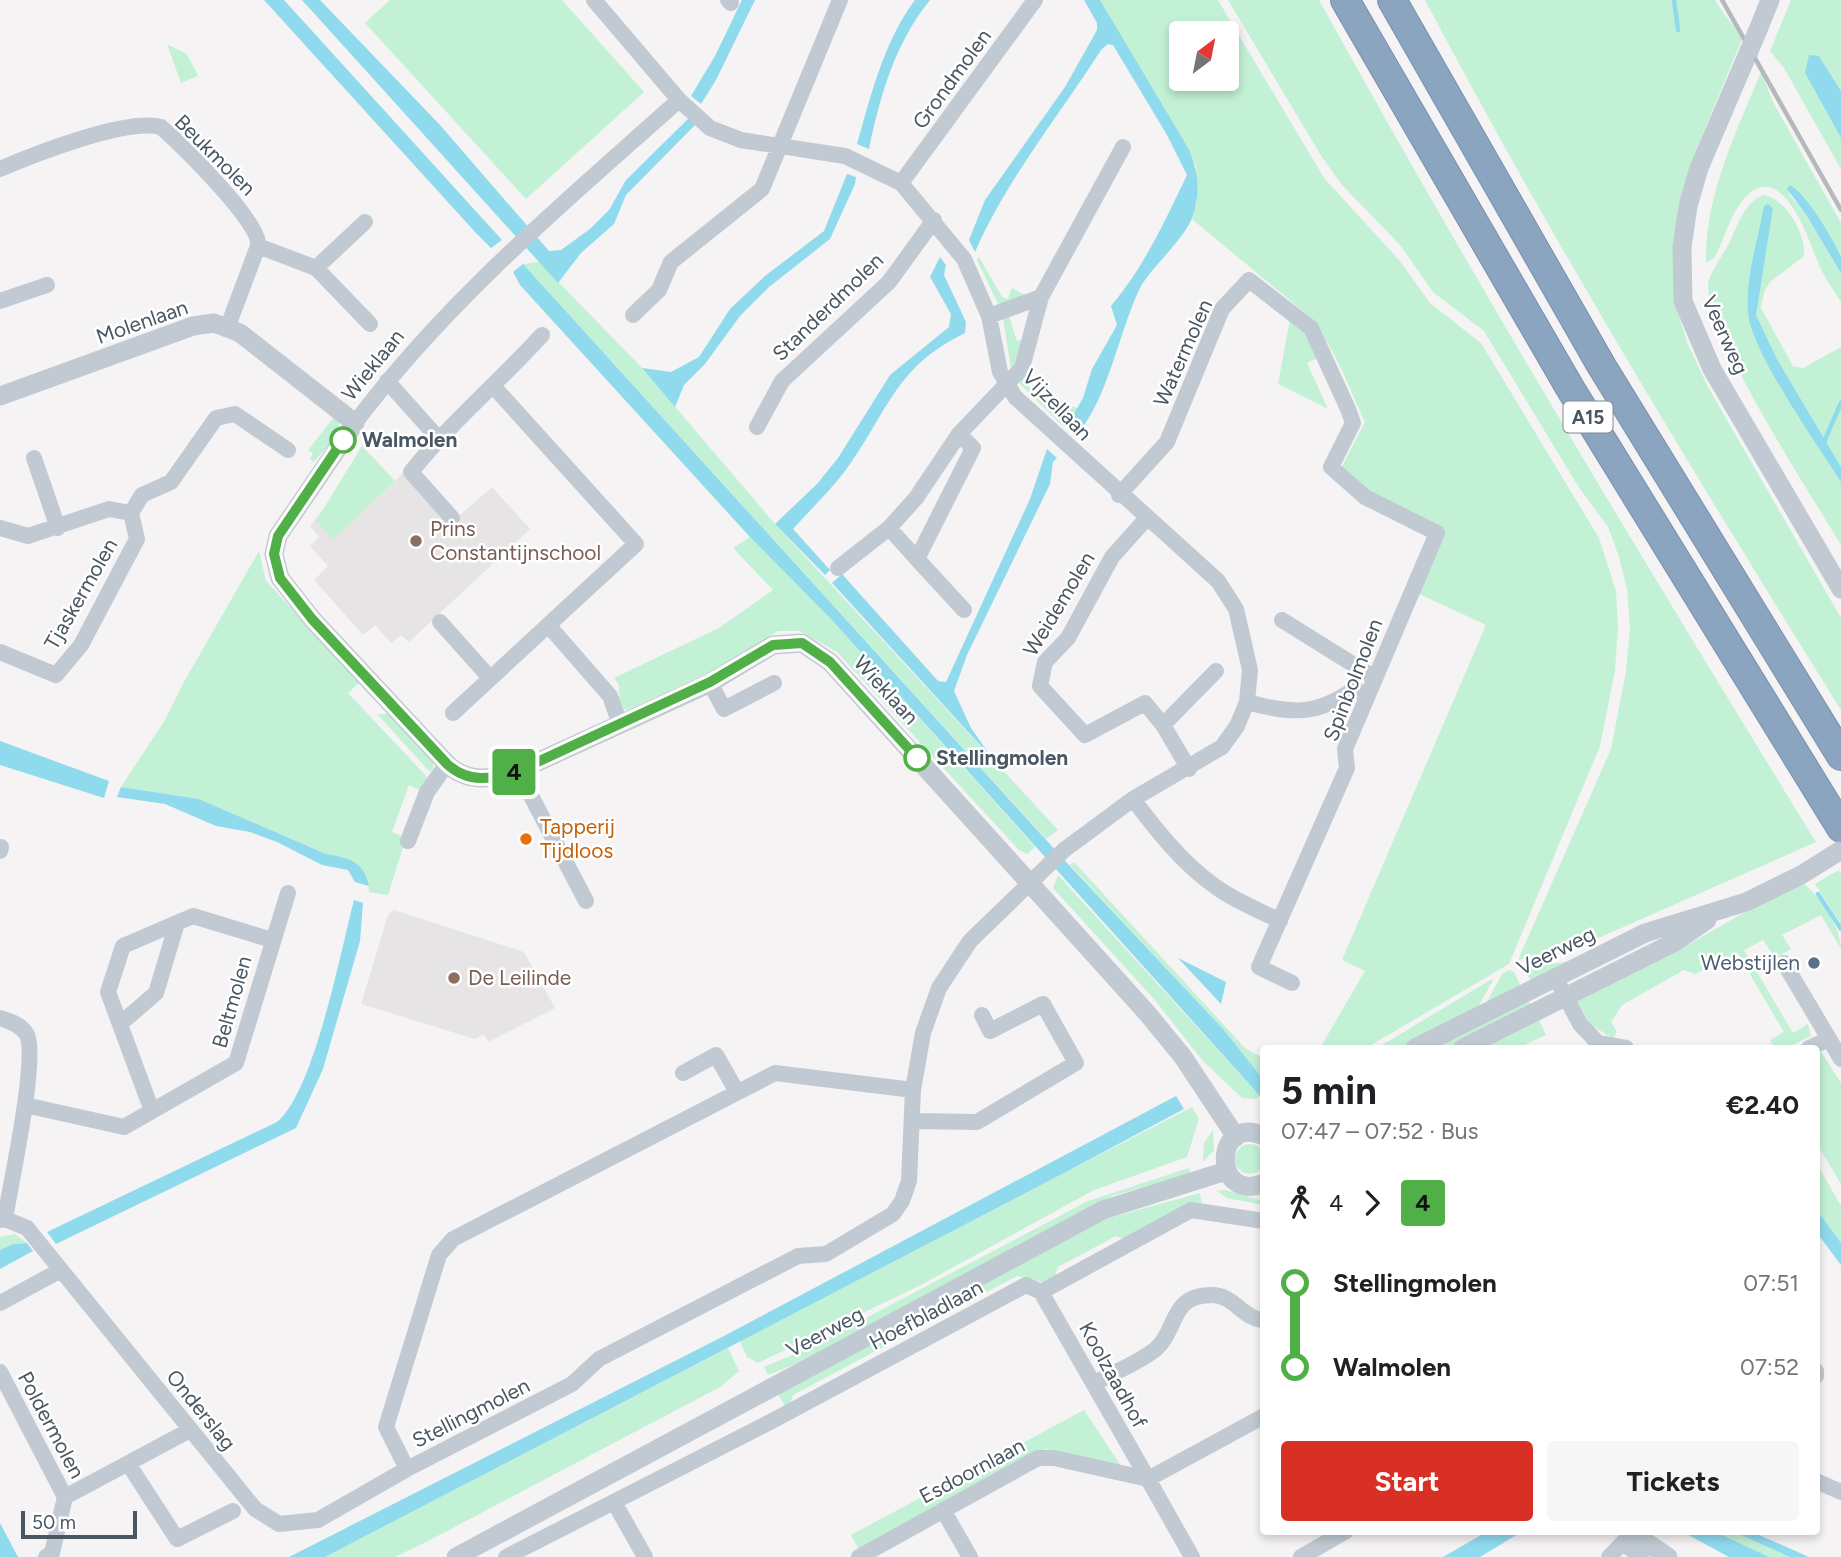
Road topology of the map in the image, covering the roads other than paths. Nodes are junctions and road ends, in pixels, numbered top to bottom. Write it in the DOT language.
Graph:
graph roads {
  1 [pos="594,0"];
  2 [pos="839,0"];
  3 [pos="1035,0"];
  4 [pos="1345,0"];
  5 [pos="1392,0"];
  6 [pos="1770,0"];
  7 [pos="679,100"];
  8 [pos="782,144"];
  9 [pos="1123,147"];
  10 [pos="0,169"];
  11 [pos="901,183"];
  12 [pos="934,219"];
  13 [pos="365,222"];
  14 [pos="258,246"];
  15 [pos="316,268"];
  16 [pos="47,285"];
  17 [pos="1041,297"];
  18 [pos="0,302"];
  19 [pos="633,316"];
  20 [pos="989,316"];
  21 [pos="370,324"];
  22 [pos="228,326"];
  23 [pos="542,335"];
  24 [pos="387,381"];
  25 [pos="1007,386"];
  26 [pos="494,387"];
  27 [pos="0,396"];
  28 [pos="355,423"];
  29 [pos="757,427"];
  30 [pos="959,434"];
  31 [pos="438,438"];
  32 [pos="288,450"];
  33 [pos="34,458"];
  34 [pos="1119,495"];
  35 [pos="131,513"];
  36 [pos="452,518"];
  37 [pos="1146,519"];
  38 [pos="58,527"];
  39 [pos="0,528"];
  40 [pos="889,528"];
  41 [pos="1437,533"];
  42 [pos="917,559"];
  43 [pos="838,568"];
  44 [pos="1841,589"];
  45 [pos="964,610"];
  46 [pos="1282,620"];
  47 [pos="440,622"];
  48 [pos="548,625"];
  49 [pos="0,652"];
  50 [pos="1216,671"];
  51 [pos="490,678"];
  52 [pos="1375,678"];
  53 [pos="710,682"];
  54 [pos="774,683"];
  55 [pos="1366,695"];
  56 [pos="1247,702"];
  57 [pos="453,713"];
  58 [pos="620,724"];
  59 [pos="1163,725"];
  60 [pos="1841,756"];
  61 [pos="447,764"];
  62 [pos="1189,769"];
  63 [pos="518,771"];
  64 [pos="1133,799"];
  65 [pos="1841,828"];
  66 [pos="408,841"];
  67 [pos="1835,854"];
  68 [pos="1029,883"];
  69 [pos="288,893"];
  70 [pos="586,901"];
  71 [pos="1722,909"];
  72 [pos="1280,921"];
  73 [pos="177,923"];
  74 [pos="272,940"];
  75 [pos="1784,963"];
  76 [pos="1555,977"];
  77 [pos="1292,983"];
  78 [pos="1565,996"];
  79 [pos="982,1015"];
  80 [pos="0,1018"];
  81 [pos="120,1024"];
  82 [pos="1829,1039"];
  83 [pos="1421,1045"];
  84 [pos="1469,1045"];
  85 [pos="1609,1045"];
  86 [pos="1816,1045"];
  87 [pos="1841,1059"];
  88 [pos="682,1073"];
  89 [pos="913,1090"];
  90 [pos="737,1093"];
  91 [pos="25,1105"];
  92 [pos="152,1111"];
  93 [pos="913,1121"];
  94 [pos="1260,1135"];
  95 [pos="1236,1137"];
  96 [pos="1226,1171"];
  97 [pos="1260,1184"];
  98 [pos="3,1219"];
  99 [pos="1260,1220"];
  100 [pos="61,1270"];
  101 [pos="1041,1292"];
  102 [pos="0,1303"];
  103 [pos="1260,1320"];
  104 [pos="0,1372"];
  105 [pos="1096,1383"];
  106 [pos="1260,1418"];
  107 [pos="190,1430"];
  108 [pos="129,1465"];
  109 [pos="407,1469"];
  110 [pos="1147,1479"];
  111 [pos="1820,1483"];
  112 [pos="1841,1492"];
  113 [pos="65,1497"];
  114 [pos="614,1502"];
  115 [pos="943,1510"];
  116 [pos="233,1511"];
  117 [pos="1339,1535"];
  118 [pos="1630,1535"];
  119 [pos="46,1557"];
  120 [pos="456,1557"];
  121 [pos="506,1557"];
  122 [pos="645,1557"];
  123 [pos="859,1557"];
  124 [pos="970,1557"];
  125 [pos="1192,1557"];
  126 [pos="1301,1557"];
  127 [pos="1609,1557"];
  128 [pos="1641,1557"];
  129 [pos="1668,1557"];
  1 -- 7 [label="street, Vijzellaan"];
  2 -- 8 [label="street"];
  3 -- 11 [label="street, Grondmolen"];
  4 -- 65 [label="highway, A15"];
  5 -- 60 [label="highway, A15"];
  6 -- 44 [label="street, Veerweg, bridge"];
  7 -- 8 [label="street, Vijzellaan"];
  7 -- 24 [label="street, Wieklaan"];
  8 -- 11 [label="street, Vijzellaan"];
  8 -- 19 [label="street"];
  9 -- 17 [label="street"];
  10 -- 14 [label="street, Beukmolen"];
  11 -- 12 [label="street, Vijzellaan"];
  12 -- 20 [label="street, Vijzellaan"];
  12 -- 29 [label="street, Standerdmolen"];
  13 -- 15 [label="street"];
  14 -- 15 [label="street"];
  14 -- 22 [label="street"];
  15 -- 21 [label="street"];
  16 -- 18 [label="street"];
  17 -- 20 [label="street"];
  17 -- 25 [label="street"];
  20 -- 25 [label="street, Vijzellaan"];
  22 -- 27 [label="street, Molenlaan"];
  22 -- 28 [label="street"];
  23 -- 26 [label="street"];
  24 -- 28 [label="street, Wieklaan"];
  24 -- 31 [label="street"];
  25 -- 30 [label="street"];
  25 -- 34 [label="street, Vijzellaan"];
  26 -- 31 [label="street"];
  26 -- 48 [label="street"];
  28 -- 61 [label="street, Wieklaan"];
  30 -- 40 [label="street"];
  30 -- 42 [label="street"];
  31 -- 36 [label="street"];
  32 -- 35 [label="street"];
  33 -- 38 [label="street"];
  34 -- 37 [label="street, Vijzellaan"];
  34 -- 41 [label="street, Watermolen"];
  35 -- 38 [label="street, Tjaskermolen"];
  35 -- 49 [label="street, Tjaskermolen"];
  37 -- 56 [label="street, Vijzellaan"];
  37 -- 59 [label="street, Weidemolen"];
  38 -- 39 [label="street, Tjaskermolen"];
  40 -- 42 [label="street"];
  40 -- 43 [label="street"];
  41 -- 52 [label="street, Spinbolmolen"];
  42 -- 45 [label="street"];
  46 -- 52 [label="street"];
  47 -- 51 [label="street"];
  48 -- 51 [label="street"];
  48 -- 58 [label="street"];
  50 -- 59 [label="street"];
  51 -- 57 [label="street"];
  52 -- 55 [label="street, Spinbolmolen"];
  53 -- 54 [label="street"];
  53 -- 58 [label="street, Wieklaan"];
  53 -- 68 [label="street, Wieklaan"];
  55 -- 56 [label="street"];
  55 -- 72 [label="street, Spinbolmolen"];
  56 -- 62 [label="street, Vijzellaan"];
  58 -- 63 [label="street, Wieklaan"];
  59 -- 62 [label="street, Weidemolen"];
  61 -- 63 [label="street, Wieklaan"];
  61 -- 66 [label="street"];
  62 -- 64 [label="street, Vijzellaan"];
  63 -- 70 [label="street"];
  64 -- 68 [label="street, Vijzellaan"];
  64 -- 72 [label="street"];
  67 -- 71 [label="street, Veerweg"];
  68 -- 89 [label="street"];
  68 -- 95 [label="street, Wieklaan"];
  69 -- 74 [label="street, Beltmolen"];
  71 -- 76 [label="street, Veerweg"];
  71 -- 78 [label="street, Veerweg"];
  72 -- 77 [label="street, Spinbolmolen"];
  73 -- 74 [label="street, Beltmolen"];
  73 -- 81 [label="street"];
  73 -- 81 [label="street, Beltmolen"];
  74 -- 92 [label="street, Beltmolen"];
  75 -- 82 [label="street"];
  76 -- 78 [label="street"];
  76 -- 83 [label="street, Veerweg"];
  78 -- 84 [label="street, Veerweg"];
  78 -- 85 [label="street"];
  79 -- 93 [label="street"];
  80 -- 91 [label="street"];
  81 -- 92 [label="street, Beltmolen"];
  82 -- 86 [label="street"];
  82 -- 87 [label="street"];
  88 -- 90 [label="street"];
  89 -- 90 [label="street, Stellingmolen"];
  89 -- 93 [label="street"];
  90 -- 109 [label="street, Stellingmolen"];
  91 -- 92 [label="street, Beltmolen"];
  91 -- 98 [label="street"];
  93 -- 109 [label="street, Stellingmolen"];
  94 -- 95 [label="street"];
  95 -- 96 [label="street"];
  96 -- 97 [label="street"];
  96 -- 120 [label="street, Veerweg"];
  98 -- 100 [label="street, Onderslag"];
  99 -- 101 [label="street, Hoefbladlaan"];
  100 -- 102 [label="street"];
  100 -- 107 [label="street, Onderslag"];
  101 -- 105 [label="street, Koolzaadhof"];
  101 -- 114 [label="street, Hoefbladlaan"];
  103 -- 105 [label="street"];
  104 -- 113 [label="street, Poldermolen"];
  105 -- 110 [label="street, Koolzaadhof"];
  106 -- 110 [label="street"];
  107 -- 108 [label="street, Poldermolen"];
  107 -- 109 [label="street, Onderslag"];
  108 -- 113 [label="street, Poldermolen"];
  108 -- 116 [label="street"];
  110 -- 115 [label="street, Esdoornlaan"];
  110 -- 125 [label="street"];
  111 -- 112 [label="street"];
  113 -- 119 [label="street, Poldermolen"];
  114 -- 121 [label="street"];
  114 -- 122 [label="street"];
  115 -- 123 [label="street, Esdoornlaan"];
  115 -- 124 [label="street"];
  117 -- 126 [label="street"];
  118 -- 127 [label="street"];
  118 -- 128 [label="street"];
  118 -- 129 [label="street"];
}
